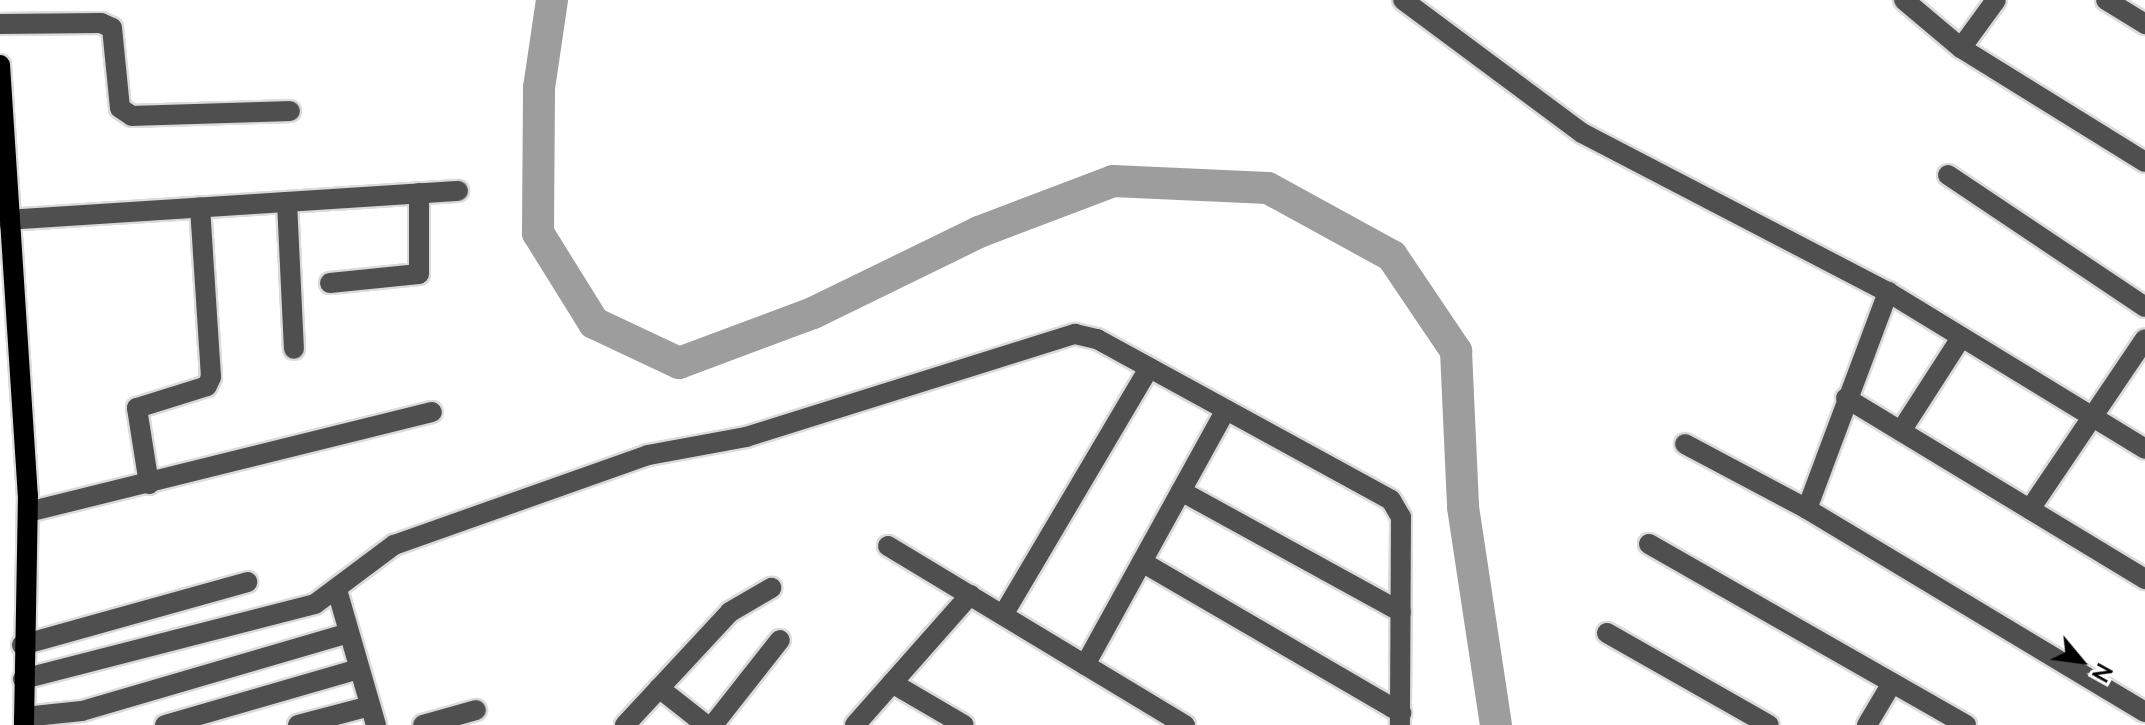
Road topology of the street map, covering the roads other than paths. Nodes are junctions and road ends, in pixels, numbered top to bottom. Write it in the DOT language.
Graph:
graph roads {
  1 [pos="1403,0"];
  2 [pos="1904,0"];
  3 [pos="1996,0"];
  4 [pos="2106,0"];
  5 [pos="0,24"];
  6 [pos="2145,24"];
  7 [pos="1961,48"];
  8 [pos="0,65"];
  9 [pos="290,111"];
  10 [pos="2145,162"];
  11 [pos="1948,175"];
  12 [pos="458,191"];
  13 [pos="419,193"];
  14 [pos="287,202"];
  15 [pos="200,207"];
  16 [pos="7,220"];
  17 [pos="5,264"];
  18 [pos="330,283"];
  19 [pos="1888,292"];
  20 [pos="2145,307"];
  21 [pos="1961,338"];
  22 [pos="2145,339"];
  23 [pos="294,349"];
  24 [pos="1149,368"];
  25 [pos="1846,398"];
  26 [pos="1226,410"];
  27 [pos="432,412"];
  28 [pos="2092,417"];
  29 [pos="1901,431"];
  30 [pos="1685,444"];
  31 [pos="2145,449"];
  32 [pos="149,484"];
  33 [pos="1181,491"];
  34 [pos="28,504"];
  35 [pos="1807,509"];
  36 [pos="2030,509"];
  37 [pos="1649,544"];
  38 [pos="888,546"];
  39 [pos="1142,562"];
  40 [pos="2145,579"];
  41 [pos="247,582"];
  42 [pos="771,588"];
  43 [pos="337,590"];
  44 [pos="970,595"];
  45 [pos="1401,612"];
  46 [pos="1003,615"];
  47 [pos="349,633"];
  48 [pos="1607,633"];
  49 [pos="780,640"];
  50 [pos="22,645"];
  51 [pos="1085,665"];
  52 [pos="359,669"];
  53 [pos="23,679"];
  54 [pos="892,683"];
  55 [pos="1892,683"];
  56 [pos="659,688"];
  57 [pos="476,710"];
  58 [pos="2145,712"];
  59 [pos="373,716"];
  60 [pos="1401,719"];
  61 [pos="24,721"];
  62 [pos="165,725"];
  63 [pos="298,725"];
  64 [pos="423,725"];
  65 [pos="625,725"];
  66 [pos="706,725"];
  67 [pos="713,725"];
  68 [pos="855,725"];
  69 [pos="964,725"];
  70 [pos="1185,725"];
  71 [pos="1769,725"];
  72 [pos="1867,725"];
  73 [pos="1966,725"];
  1 -- 19 [label="street"];
  2 -- 7 [label="street"];
  3 -- 7 [label="street"];
  4 -- 6 [label="street"];
  5 -- 9 [label="street"];
  7 -- 10 [label="street"];
  8 -- 16 [label="main road"];
  11 -- 20 [label="street"];
  12 -- 13 [label="street"];
  13 -- 14 [label="street"];
  13 -- 18 [label="street"];
  14 -- 15 [label="street"];
  14 -- 23 [label="street"];
  15 -- 16 [label="street"];
  15 -- 32 [label="street"];
  16 -- 17 [label="main road"];
  17 -- 34 [label="main road"];
  19 -- 21 [label="street"];
  19 -- 25 [label="street"];
  21 -- 28 [label="street"];
  21 -- 29 [label="street"];
  22 -- 28 [label="street"];
  24 -- 26 [label="street"];
  24 -- 43 [label="street"];
  24 -- 46 [label="street"];
  25 -- 29 [label="street"];
  25 -- 35 [label="street"];
  26 -- 33 [label="street"];
  26 -- 45 [label="street"];
  27 -- 32 [label="street"];
  28 -- 31 [label="street"];
  28 -- 36 [label="street"];
  29 -- 36 [label="street"];
  30 -- 35 [label="street"];
  32 -- 34 [label="street"];
  33 -- 39 [label="street"];
  33 -- 45 [label="street"];
  34 -- 50 [label="main road"];
  35 -- 58 [label="street"];
  36 -- 40 [label="street"];
  37 -- 55 [label="street"];
  38 -- 44 [label="street"];
  39 -- 51 [label="street"];
  39 -- 60 [label="street"];
  41 -- 50 [label="street"];
  42 -- 56 [label="street"];
  43 -- 47 [label="street"];
  43 -- 53 [label="street"];
  44 -- 46 [label="street"];
  44 -- 54 [label="street"];
  45 -- 60 [label="street"];
  46 -- 51 [label="street"];
  47 -- 52 [label="street"];
  47 -- 61 [label="street"];
  48 -- 71 [label="street"];
  49 -- 67 [label="street"];
  50 -- 53 [label="main road"];
  51 -- 70 [label="street"];
  52 -- 59 [label="street"];
  52 -- 62 [label="street"];
  53 -- 61 [label="main road"];
  54 -- 68 [label="street"];
  54 -- 69 [label="street"];
  55 -- 72 [label="street"];
  55 -- 73 [label="street"];
  56 -- 65 [label="street"];
  56 -- 66 [label="street"];
  57 -- 64 [label="street"];
  59 -- 63 [label="street"];
}
